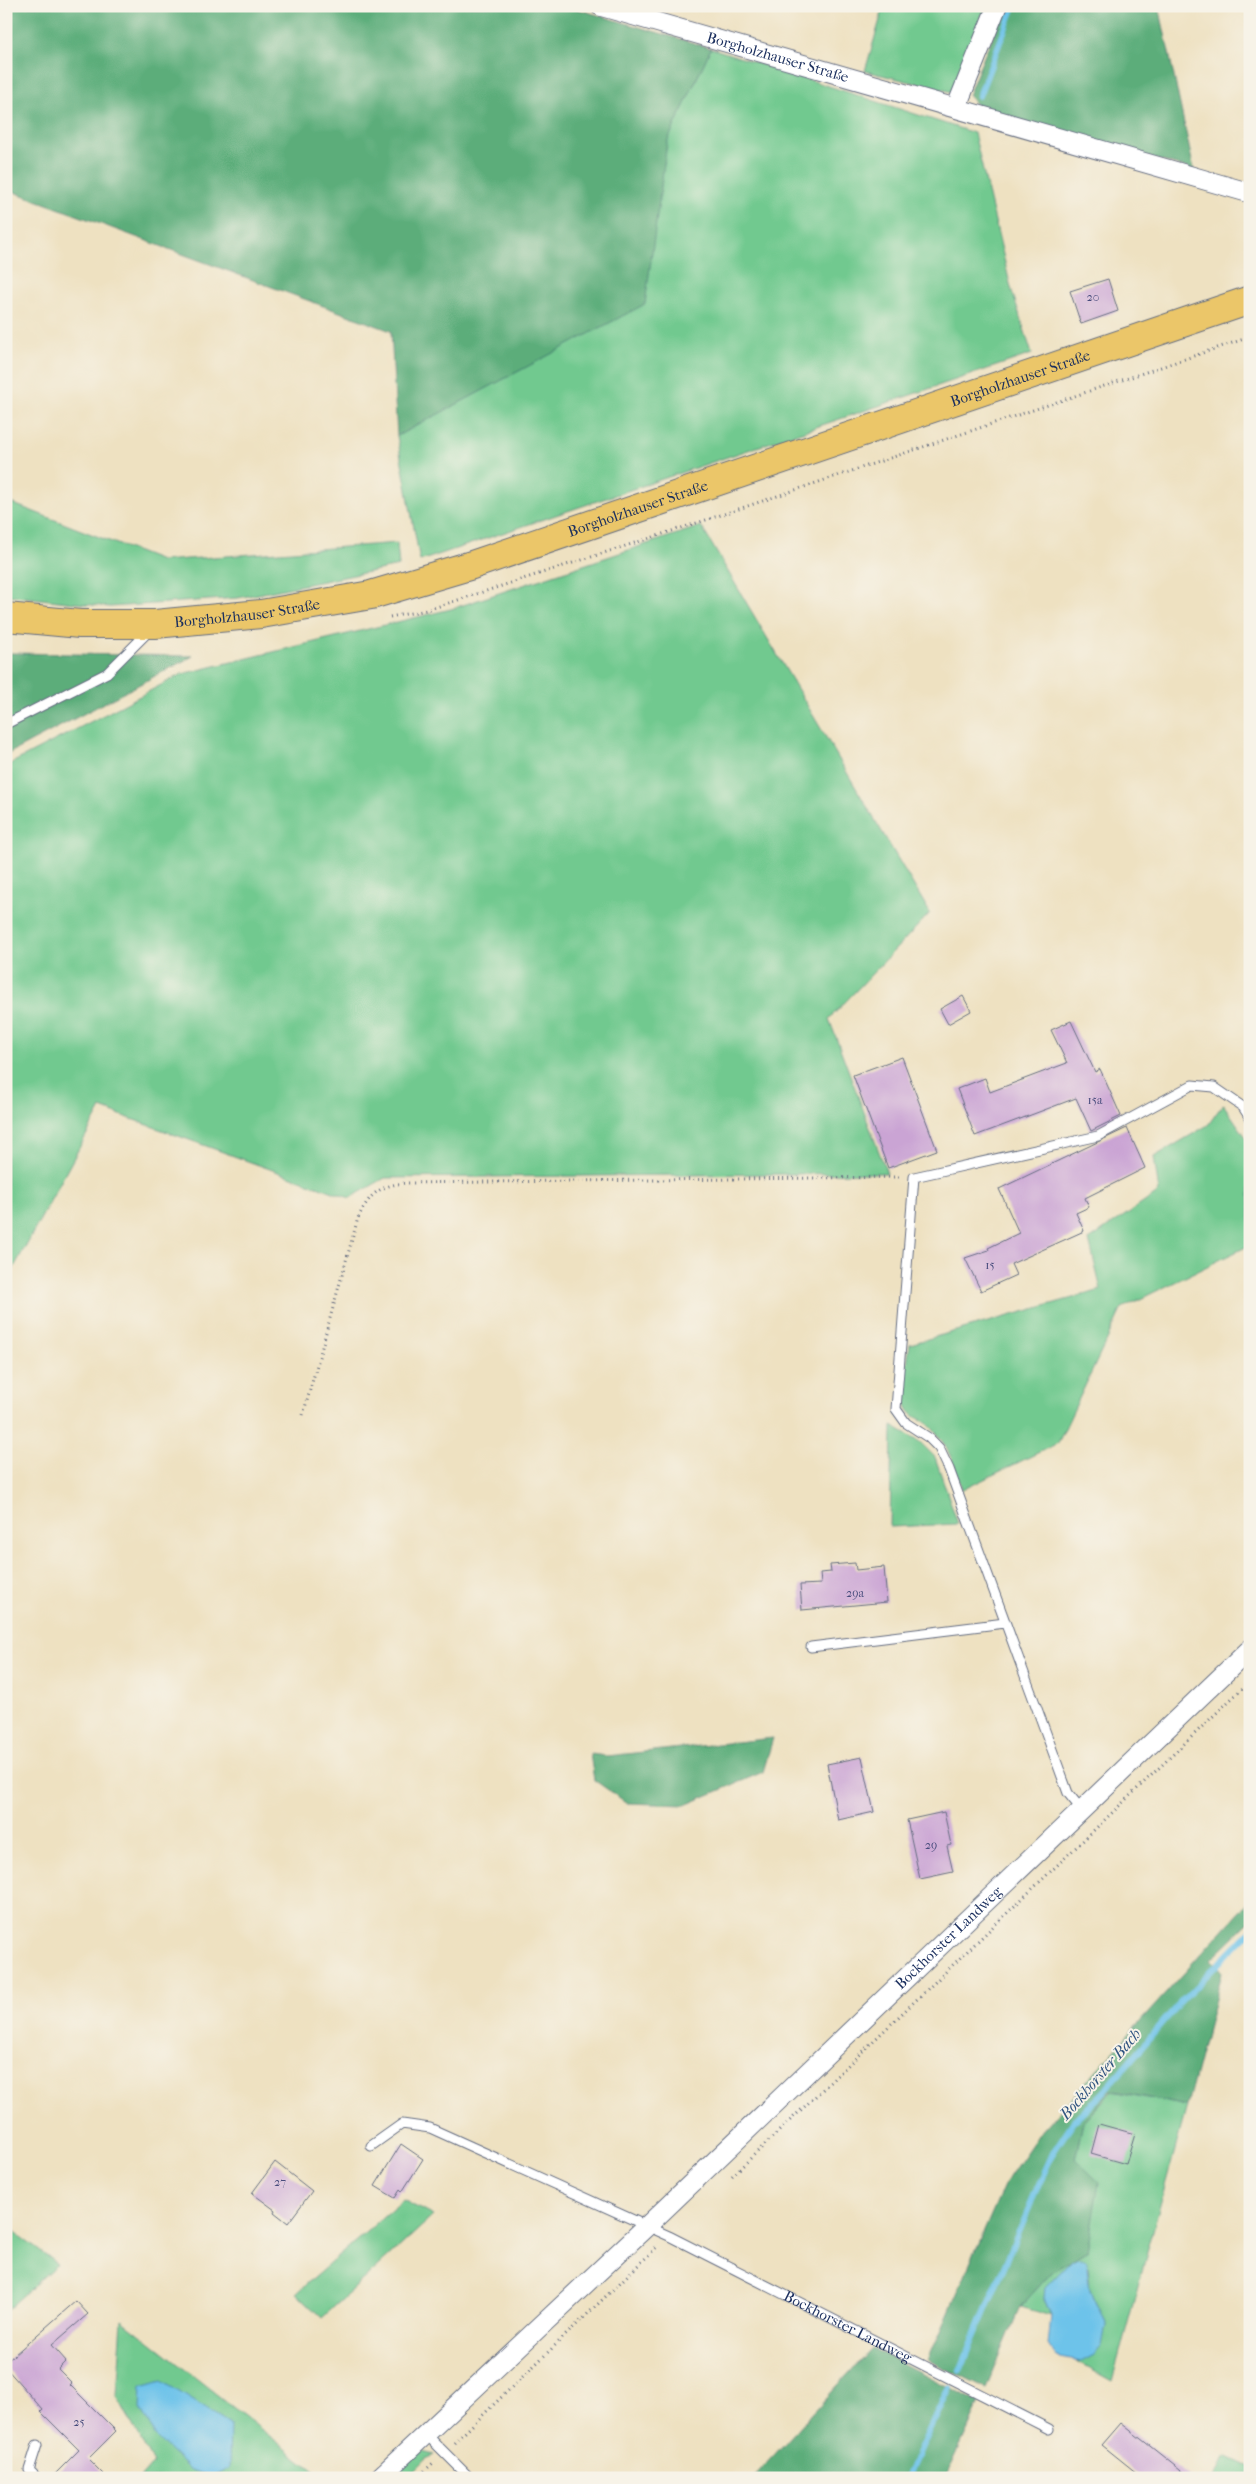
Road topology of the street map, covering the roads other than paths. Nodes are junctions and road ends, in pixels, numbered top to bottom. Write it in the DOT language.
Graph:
graph roads {
  1 [pos="600,6"];
  2 [pos="997,6"];
  3 [pos="956,108"];
  4 [pos="1250,193"];
  5 [pos="1250,300"];
  6 [pos="6,617"];
  7 [pos="155,624"];
  8 [pos="6,724"];
  9 [pos="1250,1118"];
  10 [pos="1005,1623"];
  11 [pos="811,1648"];
  12 [pos="1250,1649"];
  13 [pos="1081,1809"];
  14 [pos="371,2146"];
  15 [pos="646,2227"];
  16 [pos="1049,2429"];
  17 [pos="425,2433"];
  18 [pos="37,2445"];
  19 [pos="37,2478"];
  20 [pos="379,2478"];
  21 [pos="470,2478"];
  1 -- 3 [label="street, Borgholzhauser Straße"];
  2 -- 3 [label="street"];
  3 -- 4 [label="street, Borgholzhauser Straße"];
  5 -- 7 [label="main road, Borgholzhauser Straße"];
  6 -- 7 [label="main road, Borgholzhauser Straße"];
  7 -- 8 [label="lane"];
  9 -- 10 [label="lane"];
  10 -- 11 [label="lane"];
  10 -- 13 [label="lane"];
  12 -- 13 [label="street, Bockhorster Landweg"];
  13 -- 15 [label="street, Bockhorster Landweg"];
  14 -- 15 [label="lane"];
  15 -- 16 [label="lane, Bockhorster Landweg"];
  15 -- 17 [label="street, Bockhorster Landweg"];
  17 -- 20 [label="street, Bockhorster Landweg"];
  17 -- 21 [label="lane"];
  18 -- 19 [label="lane"];
}
